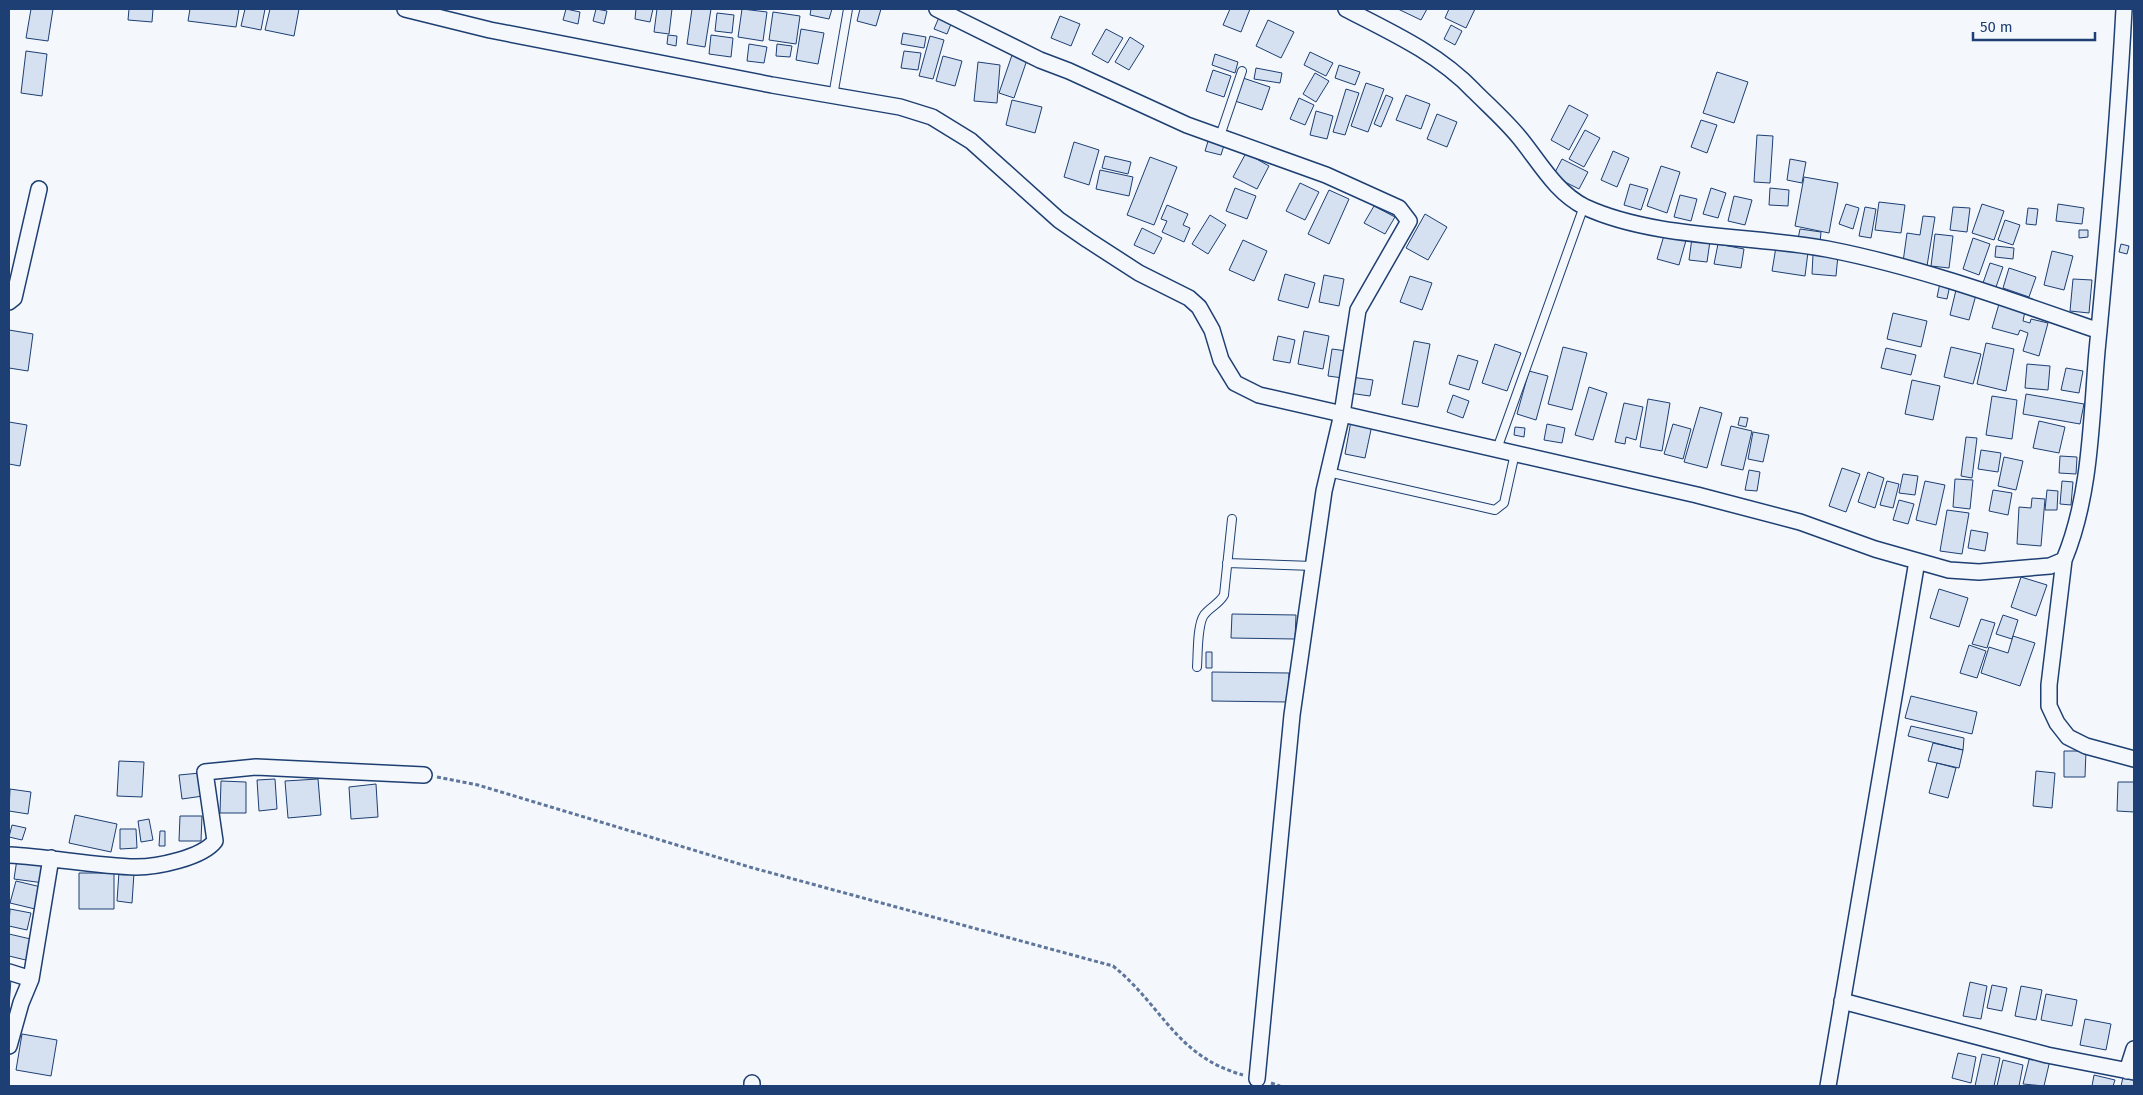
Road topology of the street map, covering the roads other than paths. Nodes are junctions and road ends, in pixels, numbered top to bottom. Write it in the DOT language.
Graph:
graph roads {
  1 [pos="406,9"];
  2 [pos="848,9"];
  3 [pos="937,9"];
  4 [pos="1346,9"];
  5 [pos="2124,9"];
  6 [pos="1242,71"];
  7 [pos="833,96"];
  8 [pos="1220,136"];
  9 [pos="39,189"];
  10 [pos="1584,206"];
  11 [pos="9,302"];
  12 [pos="2099,331"];
  13 [pos="1342,414"];
  14 [pos="1497,449"];
  15 [pos="1515,453"];
  16 [pos="1328,472"];
  17 [pos="1232,519"];
  18 [pos="2064,560"];
  19 [pos="1917,561"];
  20 [pos="1227,563"];
  21 [pos="1313,566"];
  22 [pos="1197,667"];
  23 [pos="2134,759"];
  24 [pos="424,775"];
  25 [pos="9,855"];
  26 [pos="51,858"];
  27 [pos="9,972"];
  28 [pos="31,979"];
  29 [pos="1842,1001"];
  30 [pos="9,1046"];
  31 [pos="2134,1049"];
  32 [pos="2131,1072"];
  33 [pos="1257,1079"];
  34 [pos="1828,1086"];
  1 -- 7 [label="street"];
  2 -- 7 [label="lane"];
  3 -- 8 [label="street"];
  4 -- 10 [label="street"];
  5 -- 12 [label="street"];
  6 -- 8 [label="lane"];
  7 -- 13 [label="street"];
  8 -- 13 [label="street"];
  9 -- 11 [label="street"];
  10 -- 12 [label="street"];
  10 -- 14 [label="lane"];
  12 -- 18 [label="street"];
  13 -- 14 [label="street"];
  13 -- 16 [label="street"];
  14 -- 15 [label="street"];
  15 -- 16 [label="lane"];
  15 -- 19 [label="street"];
  16 -- 21 [label="street"];
  17 -- 20 [label="lane"];
  18 -- 19 [label="street"];
  18 -- 23 [label="street"];
  19 -- 29 [label="street"];
  20 -- 21 [label="lane"];
  20 -- 22 [label="lane"];
  21 -- 33 [label="street"];
  24 -- 26 [label="street"];
  25 -- 26 [label="street"];
  26 -- 28 [label="street"];
  27 -- 28 [label="street"];
  28 -- 30 [label="street"];
  29 -- 32 [label="street"];
  29 -- 34 [label="street"];
  31 -- 32 [label="street"];
}
